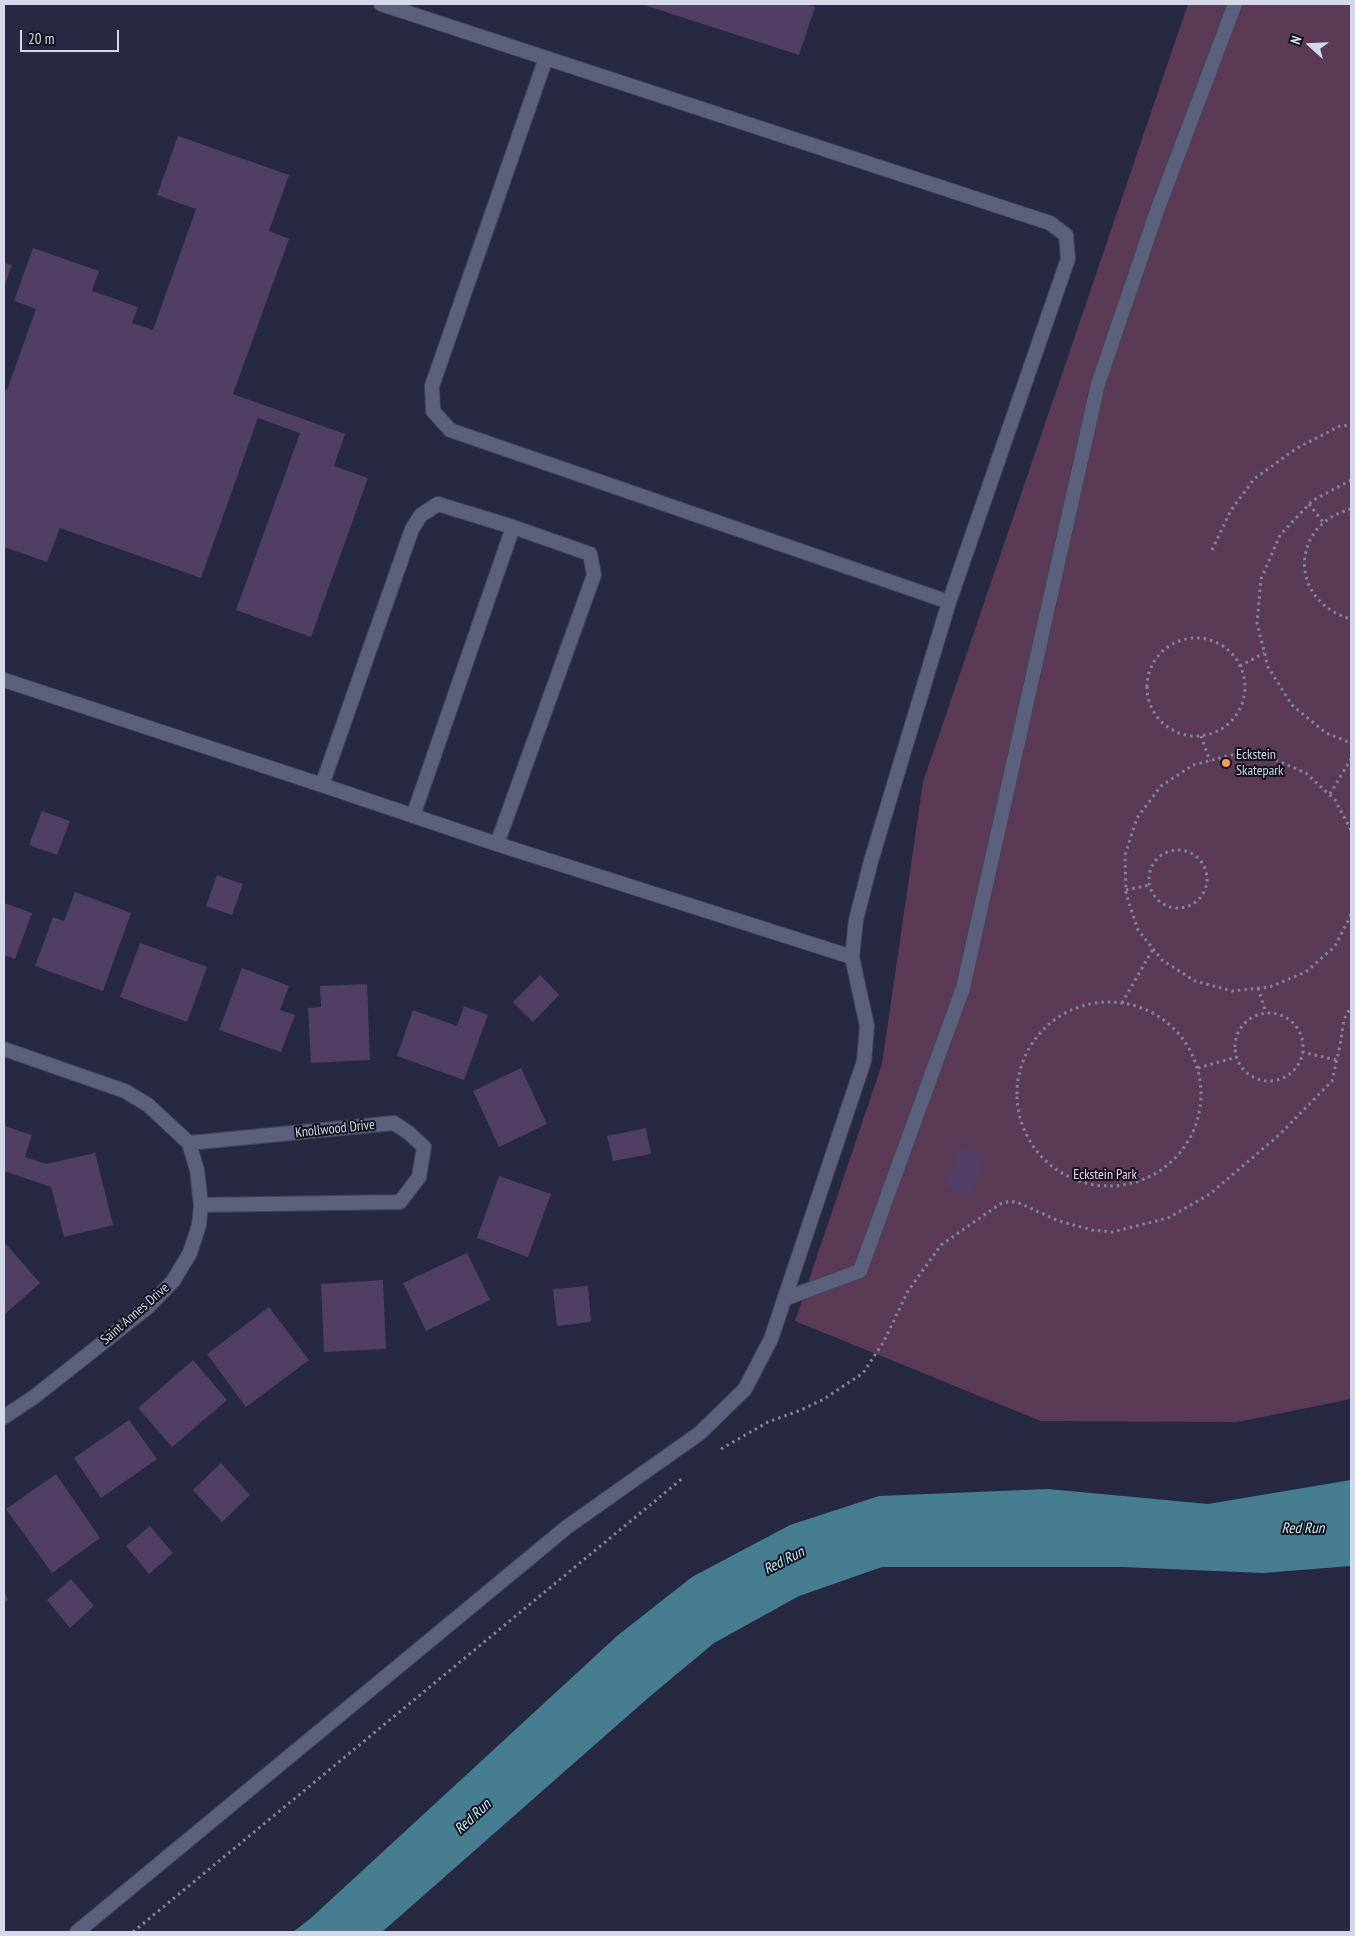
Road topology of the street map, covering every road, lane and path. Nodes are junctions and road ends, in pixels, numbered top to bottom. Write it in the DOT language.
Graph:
graph roads {
  1 [pos="382,4"];
  2 [pos="1235,4"];
  3 [pos="546,58"];
  4 [pos="1351,425"];
  5 [pos="1351,480"];
  6 [pos="1309,504"];
  7 [pos="1351,509"];
  8 [pos="1323,522"];
  9 [pos="513,527"];
  10 [pos="1212,550"];
  11 [pos="949,602"];
  12 [pos="1351,619"];
  13 [pos="1264,653"];
  14 [pos="1240,666"];
  15 [pos="4,680"];
  16 [pos="1201,736"];
  17 [pos="1351,742"];
  18 [pos="1351,758"];
  19 [pos="1210,760"];
  20 [pos="322,784"];
  21 [pos="1330,795"];
  22 [pos="414,816"];
  23 [pos="1351,830"];
  24 [pos="498,844"];
  25 [pos="1150,885"];
  26 [pos="1126,890"];
  27 [pos="1351,915"];
  28 [pos="1153,948"];
  29 [pos="852,958"];
  30 [pos="1258,988"];
  31 [pos="1122,1003"];
  32 [pos="1351,1007"];
  33 [pos="1266,1013"];
  34 [pos="4,1049"];
  35 [pos="1302,1052"];
  36 [pos="1237,1057"];
  37 [pos="1336,1060"];
  38 [pos="1198,1068"];
  39 [pos="189,1143"];
  40 [pos="200,1205"];
  41 [pos="784,1299"];
  42 [pos="4,1416"];
  43 [pos="717,1452"];
  44 [pos="688,1473"];
  45 [pos="77,1932"];
  46 [pos="133,1932"];
  1 -- 3 [label="street"];
  2 -- 41 [label="street"];
  3 -- 11 [label="street"];
  3 -- 11 [label="street"];
  4 -- 10 [label="path"];
  5 -- 6 [label="path"];
  6 -- 8 [label="path"];
  6 -- 13 [label="path"];
  7 -- 8 [label="path"];
  8 -- 12 [label="path"];
  9 -- 20 [label="street"];
  9 -- 22 [label="street"];
  9 -- 24 [label="street"];
  11 -- 29 [label="street"];
  13 -- 14 [label="path"];
  13 -- 17 [label="path"];
  14 -- 16 [label="path"];
  14 -- 16 [label="path"];
  15 -- 20 [label="street"];
  16 -- 19 [label="path"];
  18 -- 21 [label="path"];
  19 -- 21 [label="path"];
  19 -- 26 [label="path"];
  20 -- 22 [label="street"];
  21 -- 23 [label="path"];
  22 -- 24 [label="street"];
  24 -- 29 [label="street"];
  25 -- 25 [label="path"];
  25 -- 26 [label="path"];
  26 -- 28 [label="path"];
  27 -- 30 [label="path"];
  28 -- 30 [label="path"];
  28 -- 31 [label="path"];
  29 -- 41 [label="street"];
  30 -- 33 [label="path"];
  31 -- 38 [label="path"];
  31 -- 38 [label="path"];
  32 -- 37 [label="path"];
  33 -- 35 [label="path"];
  33 -- 36 [label="path"];
  34 -- 39 [label="street"];
  35 -- 36 [label="path"];
  35 -- 37 [label="path"];
  36 -- 38 [label="path"];
  37 -- 43 [label="path"];
  39 -- 40 [label="street, Saint Annes Drive"];
  39 -- 40 [label="street, Knollwood Drive"];
  40 -- 42 [label="street, Saint Annes Drive"];
  41 -- 45 [label="street"];
  44 -- 46 [label="path"];
}
